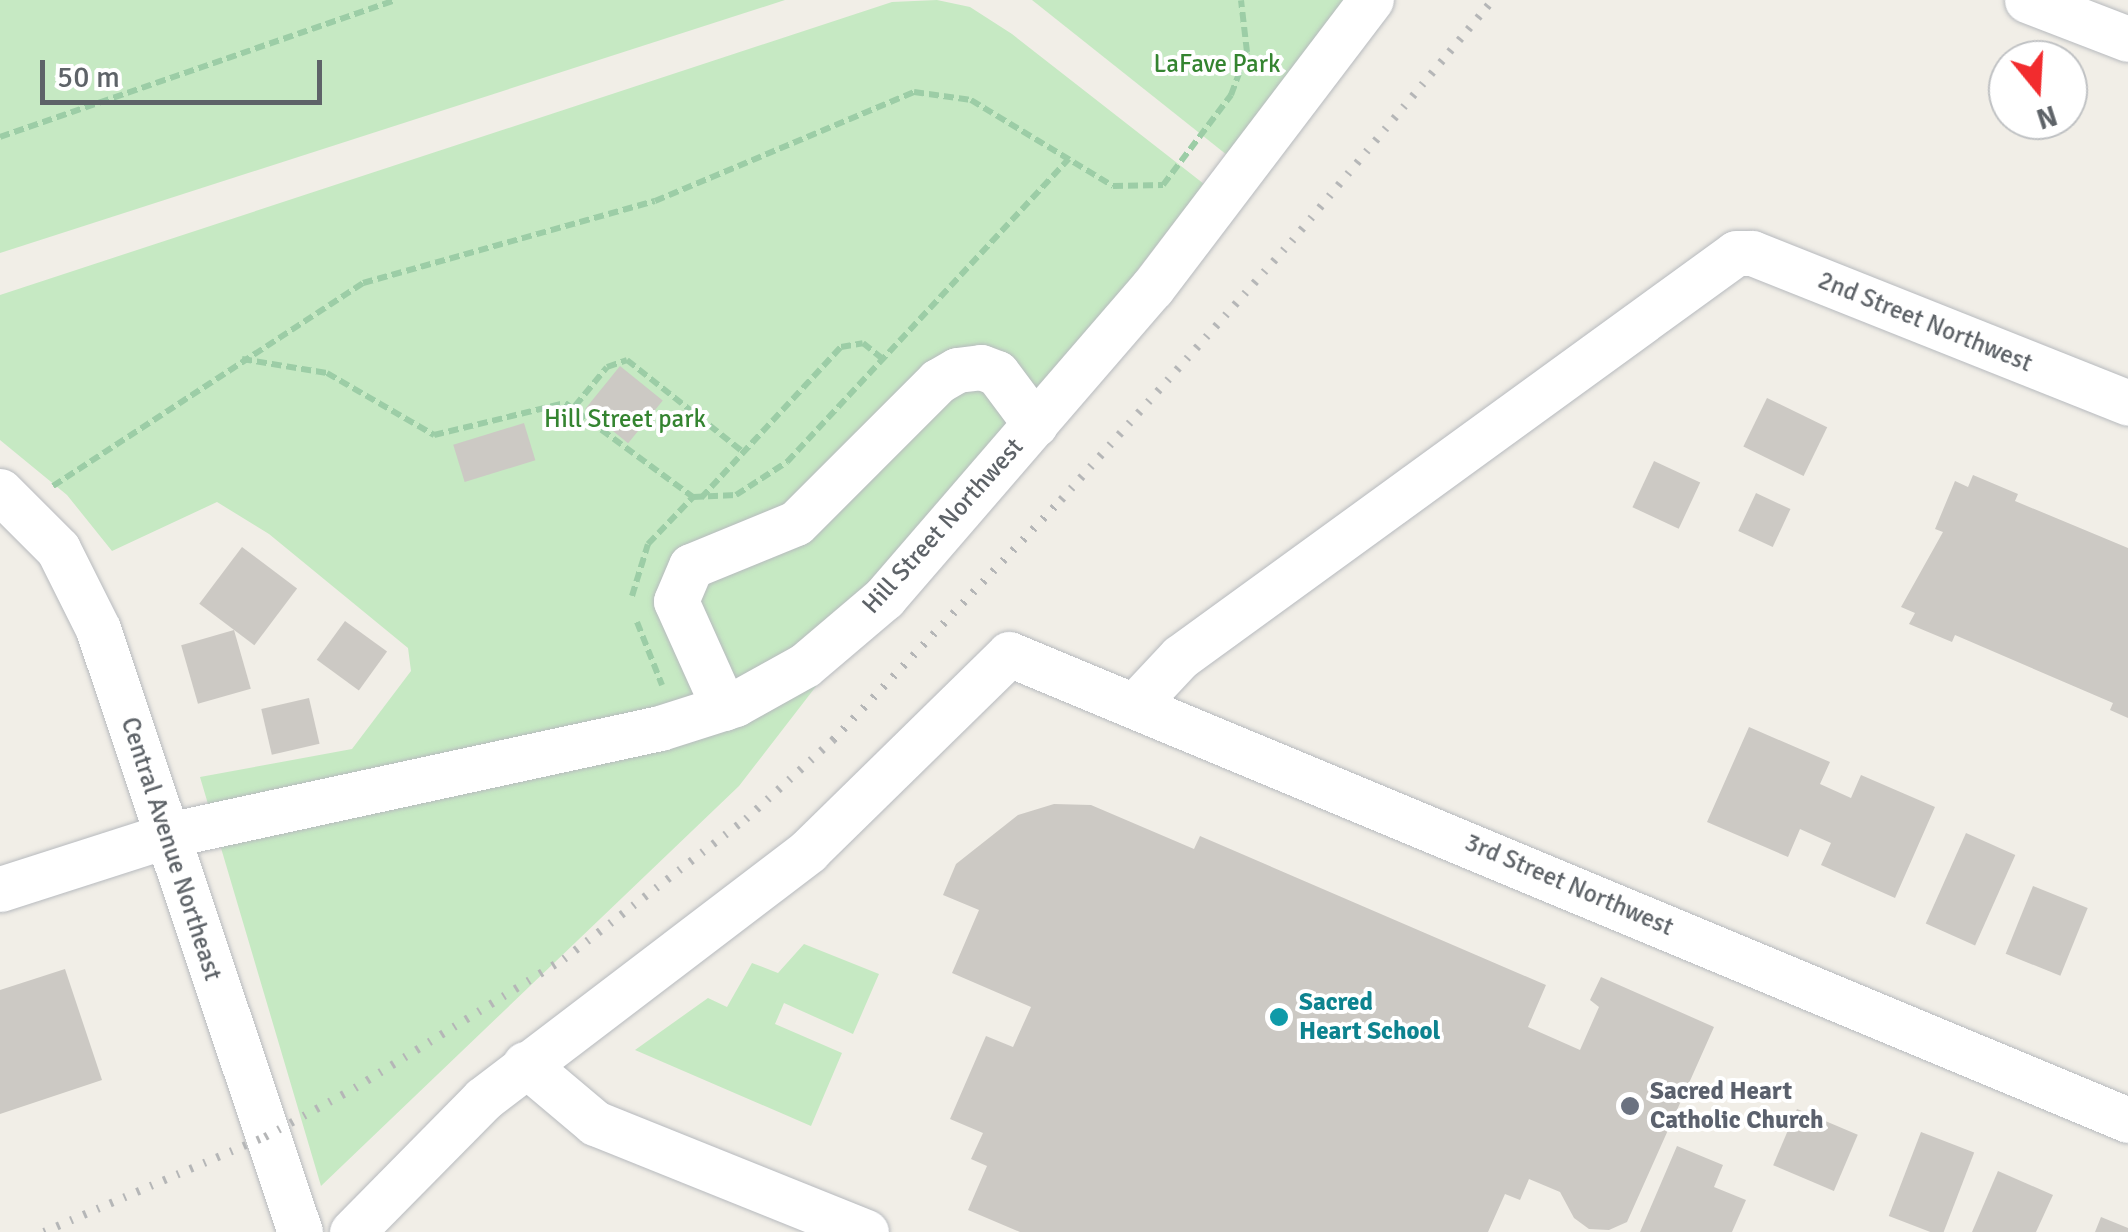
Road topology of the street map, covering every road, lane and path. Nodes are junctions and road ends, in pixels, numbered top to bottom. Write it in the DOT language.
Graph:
graph roads {
  1 [pos="395,0"];
  2 [pos="1241,0"];
  3 [pos="1371,0"];
  4 [pos="2026,0"];
  5 [pos="2128,39"];
  6 [pos="0,137"];
  7 [pos="1069,160"];
  8 [pos="240,359"];
  9 [pos="884,360"];
  10 [pos="2128,402"];
  11 [pos="575,406"];
  12 [pos="1035,424"];
  13 [pos="743,452"];
  14 [pos="700,498"];
  15 [pos="10,499"];
  16 [pos="1136,704"];
  17 [pos="724,708"];
  18 [pos="168,835"];
  19 [pos="0,889"];
  20 [pos="525,1064"];
  21 [pos="2128,1120"];
  22 [pos="300,1232"];
  23 [pos="352,1232"];
  24 [pos="866,1232"];
  1 -- 6 [label="path"];
  2 -- 7 [label="path"];
  3 -- 12 [label="street, Hill Street Northwest"];
  4 -- 5 [label="street"];
  7 -- 8 [label="path"];
  7 -- 9 [label="path"];
  8 -- 11 [label="path"];
  8 -- 15 [label="path"];
  9 -- 13 [label="path"];
  9 -- 14 [label="path"];
  10 -- 16 [label="street, 2nd Street Northwest"];
  11 -- 13 [label="path"];
  11 -- 14 [label="path"];
  12 -- 17 [label="street, Hill Street Northwest"];
  12 -- 17 [label="street"];
  13 -- 14 [label="path"];
  15 -- 18 [label="street, Central Avenue Northeast"];
  16 -- 20 [label="street, 3rd Street Northwest"];
  16 -- 21 [label="street, 3rd Street Northwest"];
  17 -- 18 [label="street, Hill Street Northwest"];
  18 -- 19 [label="street, Hill Street Northwest"];
  18 -- 22 [label="street, Central Avenue Northeast"];
  20 -- 23 [label="street"];
  20 -- 24 [label="street"];
}
